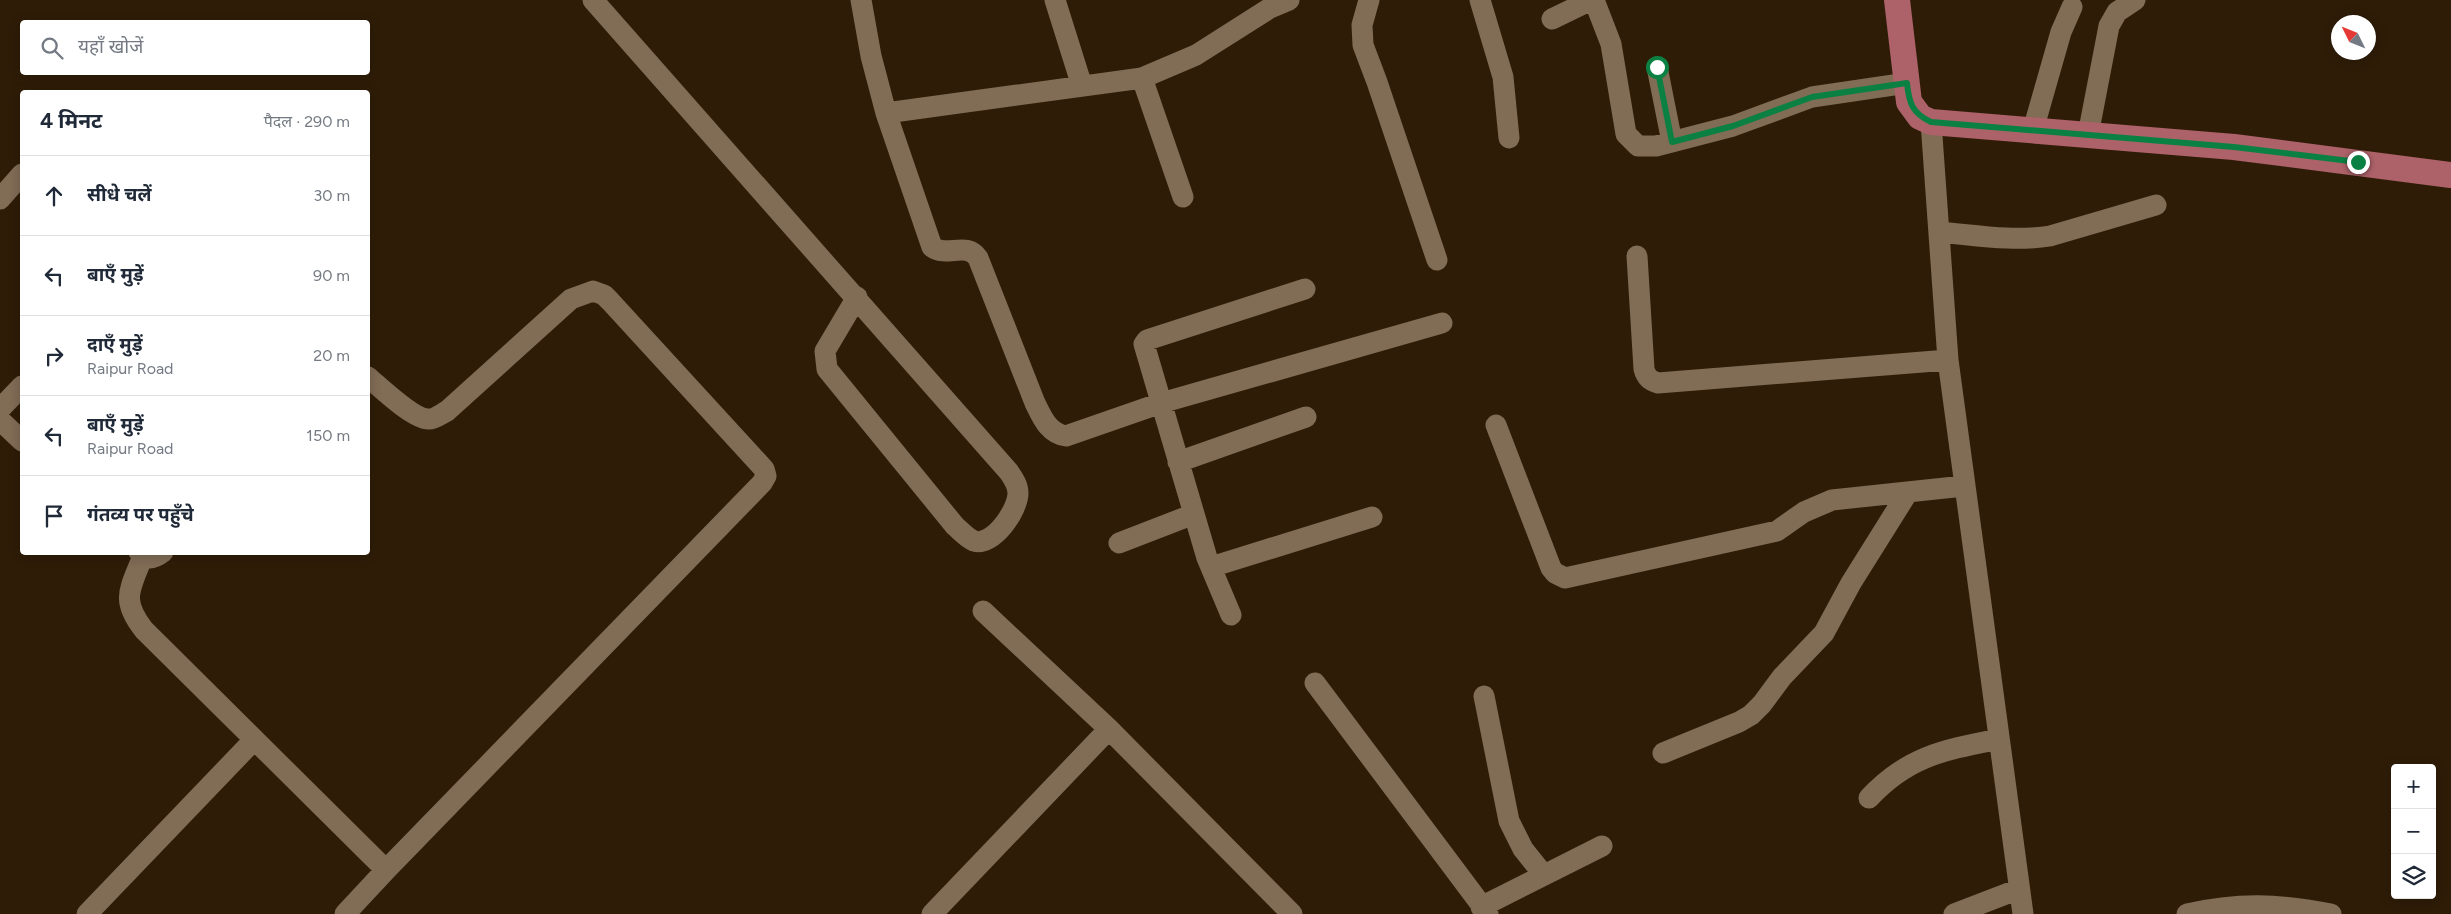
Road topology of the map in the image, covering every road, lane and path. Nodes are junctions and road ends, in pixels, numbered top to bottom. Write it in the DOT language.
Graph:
graph roads {
  1 [pos="593,0"];
  2 [pos="861,0"];
  3 [pos="1055,0"];
  4 [pos="1289,0"];
  5 [pos="1369,0"];
  6 [pos="1480,0"];
  7 [pos="1592,0"];
  8 [pos="1897,0"];
  9 [pos="2135,0"];
  10 [pos="2072,7"];
  11 [pos="1552,19"];
  12 [pos="1657,67"];
  13 [pos="1142,78"];
  14 [pos="1907,83"];
  15 [pos="1082,86"];
  16 [pos="886,113"];
  17 [pos="1931,122"];
  18 [pos="2033,130"];
  19 [pos="2088,135"];
  20 [pos="1509,138"];
  21 [pos="1672,142"];
  22 [pos="2451,175"];
  23 [pos="20,176"];
  24 [pos="1183,197"];
  25 [pos="0,199"];
  26 [pos="2156,205"];
  27 [pos="1938,232"];
  28 [pos="1637,256"];
  29 [pos="1437,260"];
  30 [pos="1305,289"];
  31 [pos="857,297"];
  32 [pos="1442,323"];
  33 [pos="1948,360"];
  34 [pos="370,379"];
  35 [pos="20,388"];
  36 [pos="1161,403"];
  37 [pos="0,409"];
  38 [pos="1306,417"];
  39 [pos="0,420"];
  40 [pos="1496,425"];
  41 [pos="20,440"];
  42 [pos="1178,462"];
  43 [pos="1964,486"];
  44 [pos="1908,492"];
  45 [pos="1194,514"];
  46 [pos="1372,518"];
  47 [pos="1119,544"];
  48 [pos="148,555"];
  49 [pos="1211,567"];
  50 [pos="983,611"];
  51 [pos="1231,615"];
  52 [pos="1315,683"];
  53 [pos="1484,696"];
  54 [pos="1109,729"];
  55 [pos="1999,738"];
  56 [pos="253,741"];
  57 [pos="1663,753"];
  58 [pos="1869,798"];
  59 [pos="1602,846"];
  60 [pos="386,870"];
  61 [pos="1543,874"];
  62 [pos="2019,889"];
  63 [pos="1485,910"];
  64 [pos="2231,910"];
  65 [pos="87,914"];
  66 [pos="345,914"];
  67 [pos="932,914"];
  68 [pos="1292,914"];
  69 [pos="1954,914"];
  70 [pos="2023,914"];
  71 [pos="2187,914"];
  72 [pos="2331,914"];
  1 -- 31 [label="street"];
  2 -- 16 [label="street"];
  3 -- 15 [label="street"];
  4 -- 13 [label="street"];
  5 -- 29 [label="street"];
  6 -- 20 [label="street"];
  7 -- 11 [label="street"];
  7 -- 21 [label="street"];
  8 -- 14 [label="main road"];
  9 -- 19 [label="street"];
  10 -- 18 [label="street"];
  12 -- 21 [label="street"];
  13 -- 15 [label="street"];
  13 -- 24 [label="street"];
  14 -- 17 [label="main road"];
  14 -- 21 [label="street"];
  15 -- 16 [label="street"];
  16 -- 36 [label="street"];
  17 -- 18 [label="main road"];
  17 -- 27 [label="street"];
  18 -- 19 [label="main road"];
  19 -- 22 [label="main road"];
  23 -- 25 [label="street"];
  26 -- 27 [label="street"];
  27 -- 33 [label="street"];
  28 -- 33 [label="street"];
  30 -- 36 [label="street"];
  31 -- 31 [label="street"];
  32 -- 36 [label="street"];
  33 -- 43 [label="street"];
  34 -- 60 [label="street"];
  35 -- 37 [label="street"];
  36 -- 42 [label="street"];
  38 -- 42 [label="street"];
  39 -- 41 [label="street"];
  40 -- 44 [label="street"];
  42 -- 45 [label="street"];
  43 -- 44 [label="street"];
  43 -- 55 [label="street"];
  44 -- 57 [label="street"];
  45 -- 47 [label="street"];
  45 -- 49 [label="street"];
  46 -- 49 [label="street"];
  48 -- 56 [label="street"];
  49 -- 51 [label="street"];
  50 -- 54 [label="street"];
  52 -- 63 [label="street"];
  53 -- 61 [label="street"];
  54 -- 67 [label="street"];
  54 -- 68 [label="street"];
  55 -- 58 [label="street"];
  55 -- 62 [label="street"];
  56 -- 60 [label="street"];
  56 -- 65 [label="street"];
  59 -- 61 [label="street"];
  60 -- 66 [label="street"];
  61 -- 63 [label="street"];
  62 -- 69 [label="street"];
  62 -- 70 [label="street"];
  64 -- 71 [label="street"];
  64 -- 72 [label="street"];
}
